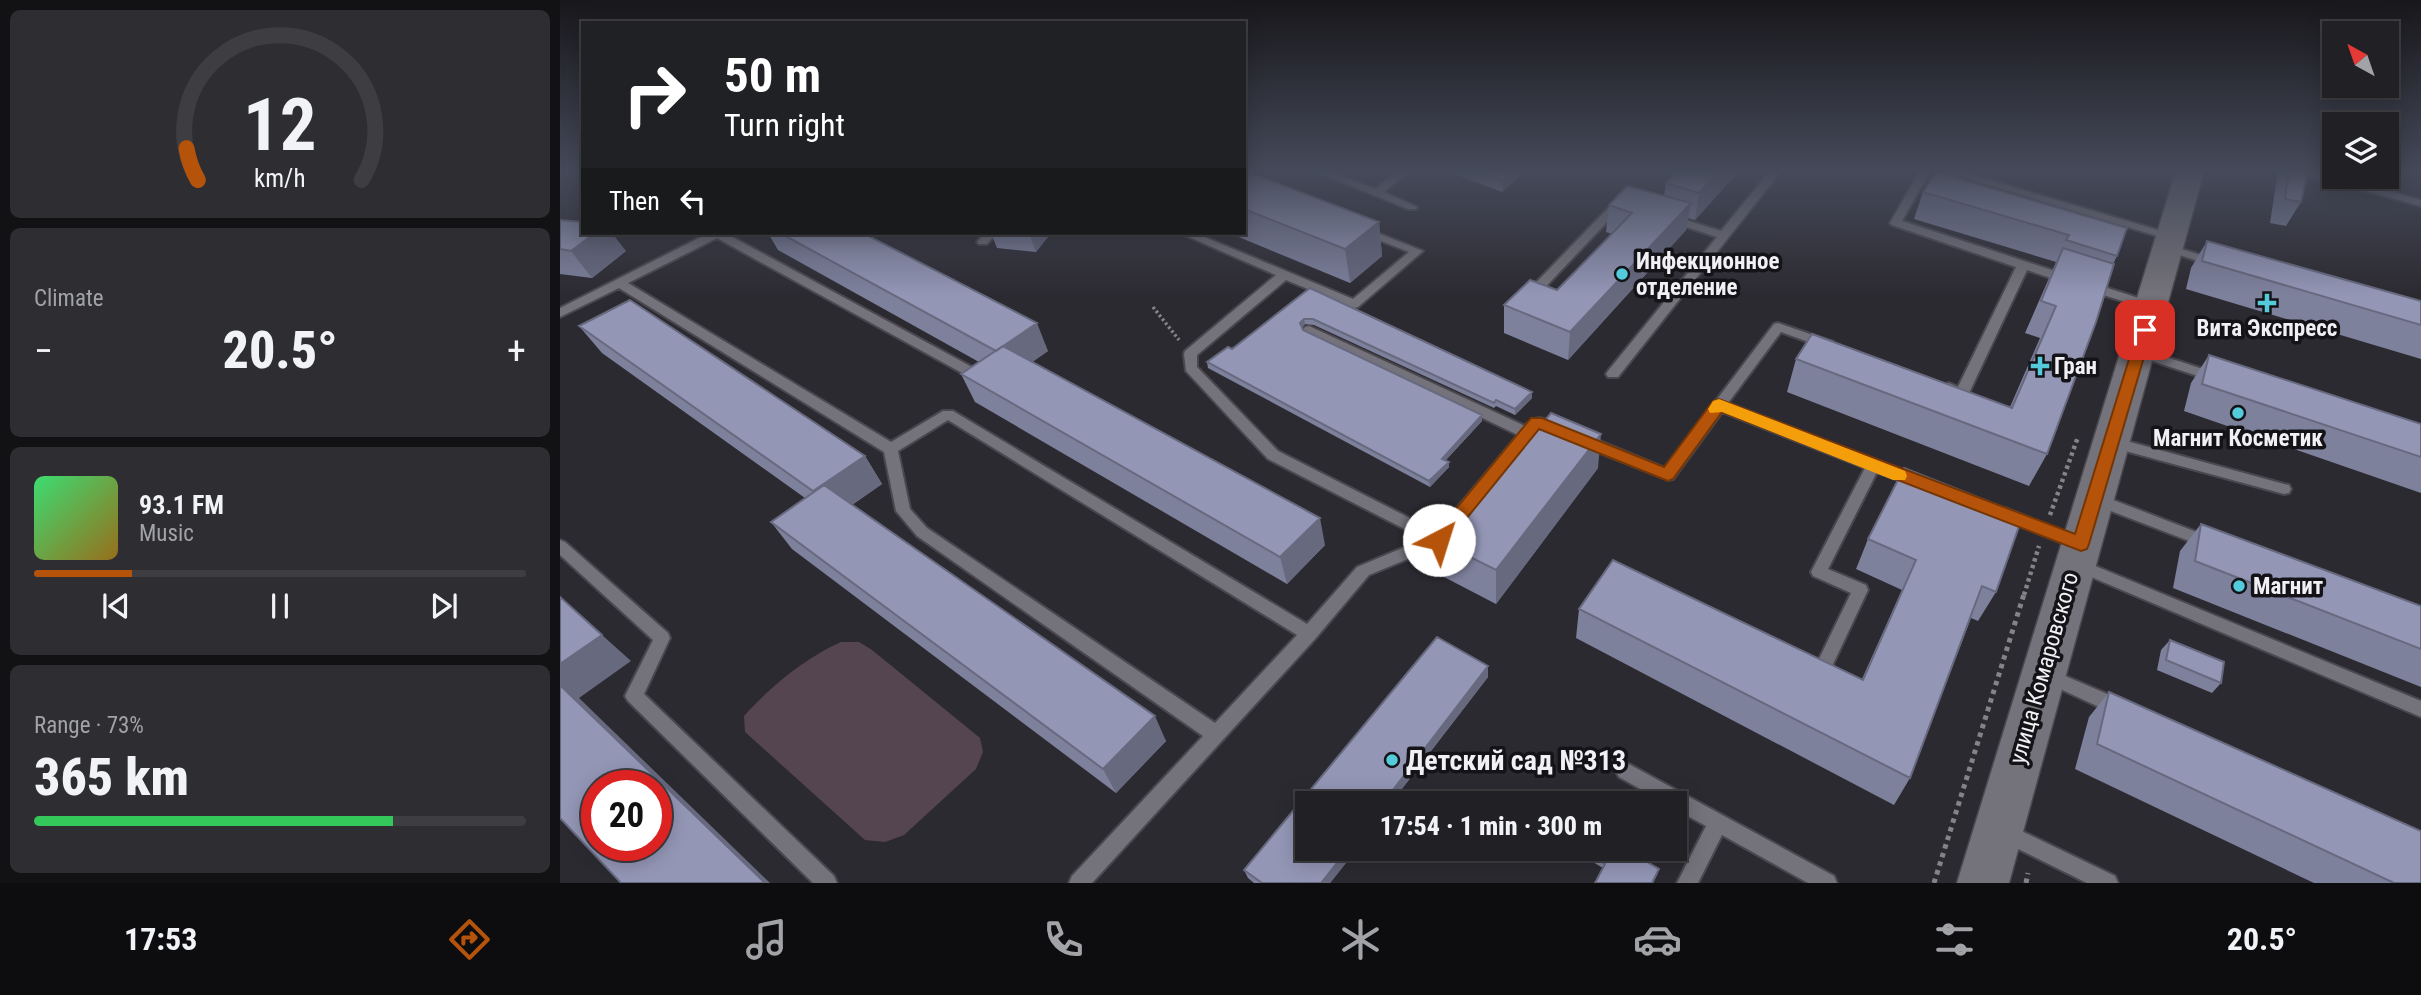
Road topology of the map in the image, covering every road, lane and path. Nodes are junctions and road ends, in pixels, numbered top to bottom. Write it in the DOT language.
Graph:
graph roads {
  1 [pos="1610,212"];
  2 [pos="1743,212"];
  3 [pos="1902,212"];
  4 [pos="2074,212"];
  5 [pos="2177,212"];
  6 [pos="1659,215"];
  7 [pos="1355,227"];
  8 [pos="713,235"];
  9 [pos="721,235"];
  10 [pos="1191,235"];
  11 [pos="1724,236"];
  12 [pos="2169,243"];
  13 [pos="2022,265"];
  14 [pos="2226,265"];
  15 [pos="1284,275"];
  16 [pos="620,282"];
  17 [pos="1526,300"];
  18 [pos="2150,306"];
  19 [pos="1153,307"];
  20 [pos="560,313"];
  21 [pos="1309,330"];
  22 [pos="1843,351"];
  23 [pos="2139,352"];
  24 [pos="1190,354"];
  25 [pos="1613,374"];
  26 [pos="978,376"];
  27 [pos="2225,380"];
  28 [pos="1936,384"];
  29 [pos="1719,405"];
  30 [pos="1527,433"];
  31 [pos="2112,442"];
  32 [pos="891,449"];
  33 [pos="1873,466"];
  34 [pos="1935,489"];
  35 [pos="2284,489"];
  36 [pos="2094,498"];
  37 [pos="1996,511"];
  38 [pos="1439,540"];
  39 [pos="560,546"];
  40 [pos="2226,549"];
  41 [pos="2078,554"];
  42 [pos="1310,634"];
  43 [pos="1797,660"];
  44 [pos="2043,674"];
  45 [pos="2421,709"];
  46 [pos="2136,715"];
  47 [pos="1217,735"];
  48 [pos="1625,771"];
  49 [pos="1719,822"];
  50 [pos="1997,828"];
  51 [pos="827,883"];
  52 [pos="1079,883"];
  53 [pos="1687,883"];
  54 [pos="1827,883"];
  55 [pos="1983,883"];
  56 [pos="2108,883"];
  1 -- 17 [label="lane"];
  2 -- 11 [label="lane"];
  3 -- 13 [label="lane"];
  4 -- 12 [label="lane"];
  5 -- 12 [label="street, улица Комаровского"];
  6 -- 11 [label="lane"];
  7 -- 15 [label="lane"];
  8 -- 16 [label="lane"];
  9 -- 26 [label="lane"];
  10 -- 15 [label="lane"];
  11 -- 25 [label="lane"];
  12 -- 14 [label="lane"];
  12 -- 18 [label="street, улица Комаровского"];
  13 -- 18 [label="lane"];
  13 -- 28 [label="lane"];
  15 -- 24 [label="lane"];
  16 -- 20 [label="lane"];
  16 -- 32 [label="lane"];
  18 -- 23 [label="street, улица Комаровского"];
  19 -- 24 [label="path"];
  21 -- 30 [label="lane"];
  22 -- 29 [label="lane"];
  23 -- 27 [label="lane"];
  23 -- 31 [label="street, улица Комаровского"];
  24 -- 38 [label="lane"];
  29 -- 30 [label="lane"];
  29 -- 33 [label="lane"];
  30 -- 38 [label="lane"];
  31 -- 35 [label="lane"];
  31 -- 36 [label="street, улица Комаровского"];
  32 -- 42 [label="lane"];
  32 -- 47 [label="lane"];
  33 -- 34 [label="lane"];
  33 -- 43 [label="lane"];
  36 -- 40 [label="lane"];
  36 -- 41 [label="street, улица Комаровского"];
  37 -- 41 [label="lane"];
  38 -- 42 [label="lane"];
  39 -- 51 [label="lane"];
  41 -- 44 [label="street, улица Комаровского"];
  41 -- 45 [label="lane"];
  42 -- 47 [label="lane"];
  44 -- 46 [label="lane"];
  44 -- 50 [label="street, улица Комаровского"];
  47 -- 52 [label="lane"];
  48 -- 49 [label="lane"];
  49 -- 53 [label="lane"];
  49 -- 54 [label="lane"];
  50 -- 55 [label="street, улица Комаровского"];
  50 -- 56 [label="lane"];
}
